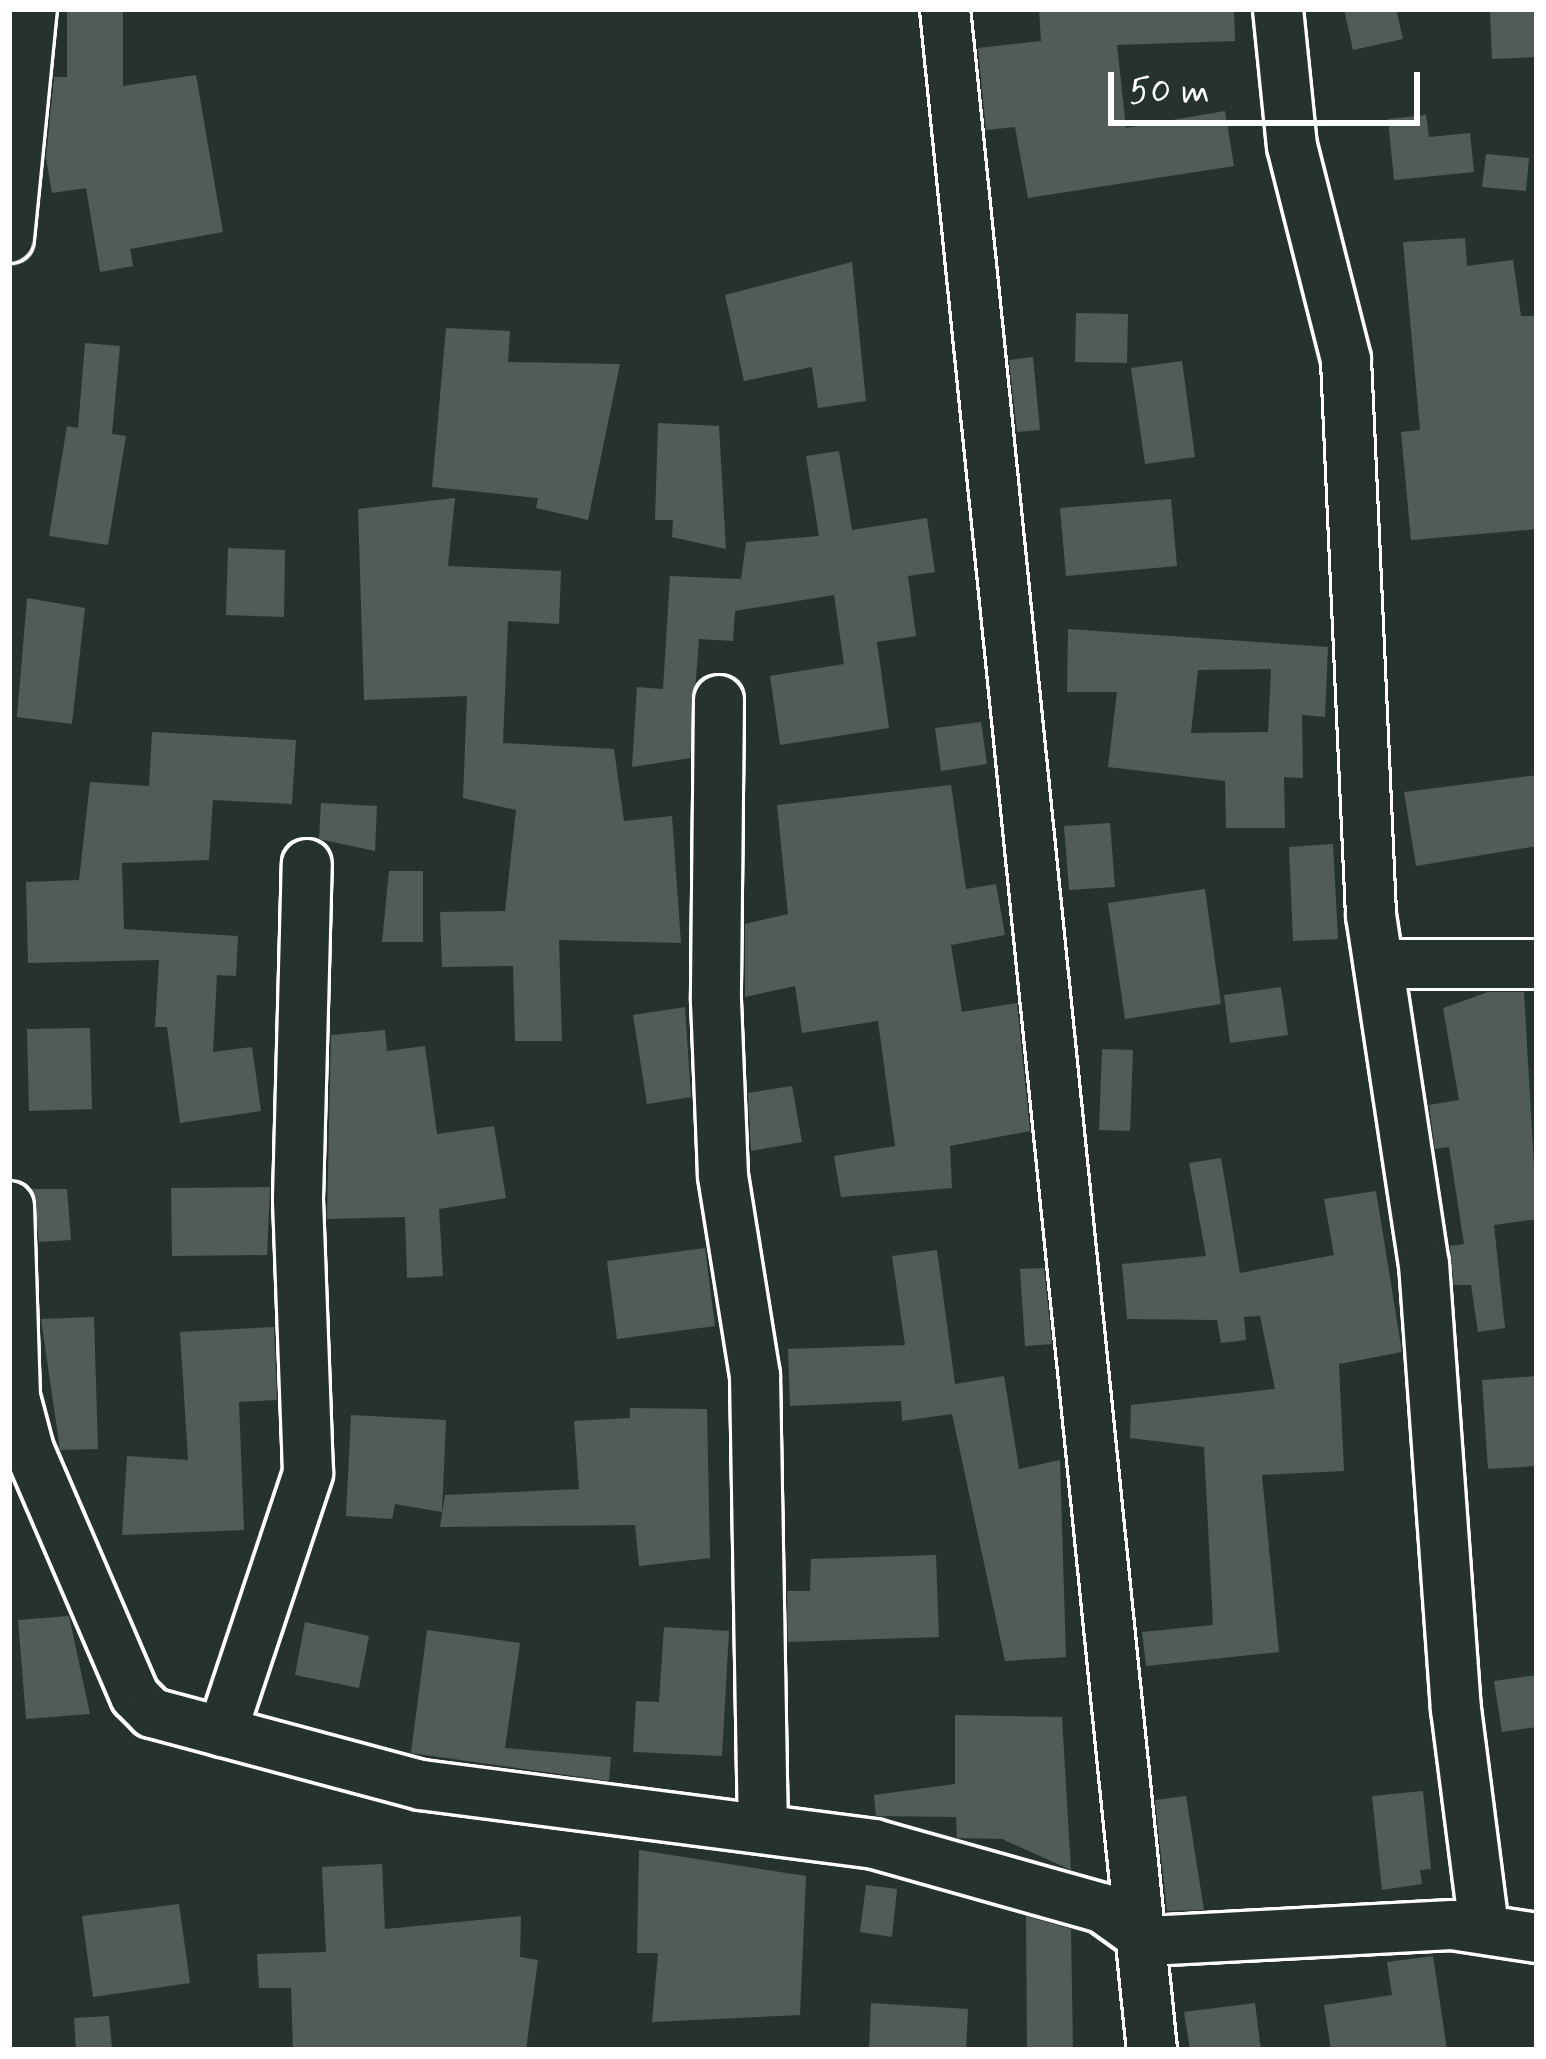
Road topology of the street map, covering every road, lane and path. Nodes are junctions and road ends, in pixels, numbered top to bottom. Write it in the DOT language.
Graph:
graph roads {
  1 [pos="32,9"];
  2 [pos="945,9"];
  3 [pos="1279,9"];
  4 [pos="9,238"];
  5 [pos="719,700"];
  6 [pos="307,864"];
  7 [pos="1384,964"];
  8 [pos="1537,964"];
  9 [pos="9,1206"];
  10 [pos="222,1732"];
  11 [pos="763,1826"];
  12 [pos="1484,1927"];
  13 [pos="1537,1938"];
  14 [pos="1148,1941"];
  15 [pos="1152,2050"];
  1 -- 4 [label="street"];
  2 -- 14 [label="street"];
  3 -- 7 [label="street"];
  5 -- 11 [label="street"];
  6 -- 10 [label="street"];
  7 -- 8 [label="street"];
  7 -- 12 [label="street"];
  9 -- 10 [label="street"];
  10 -- 11 [label="street"];
  11 -- 14 [label="street"];
  12 -- 13 [label="street"];
  12 -- 14 [label="street"];
  14 -- 15 [label="street"];
}
